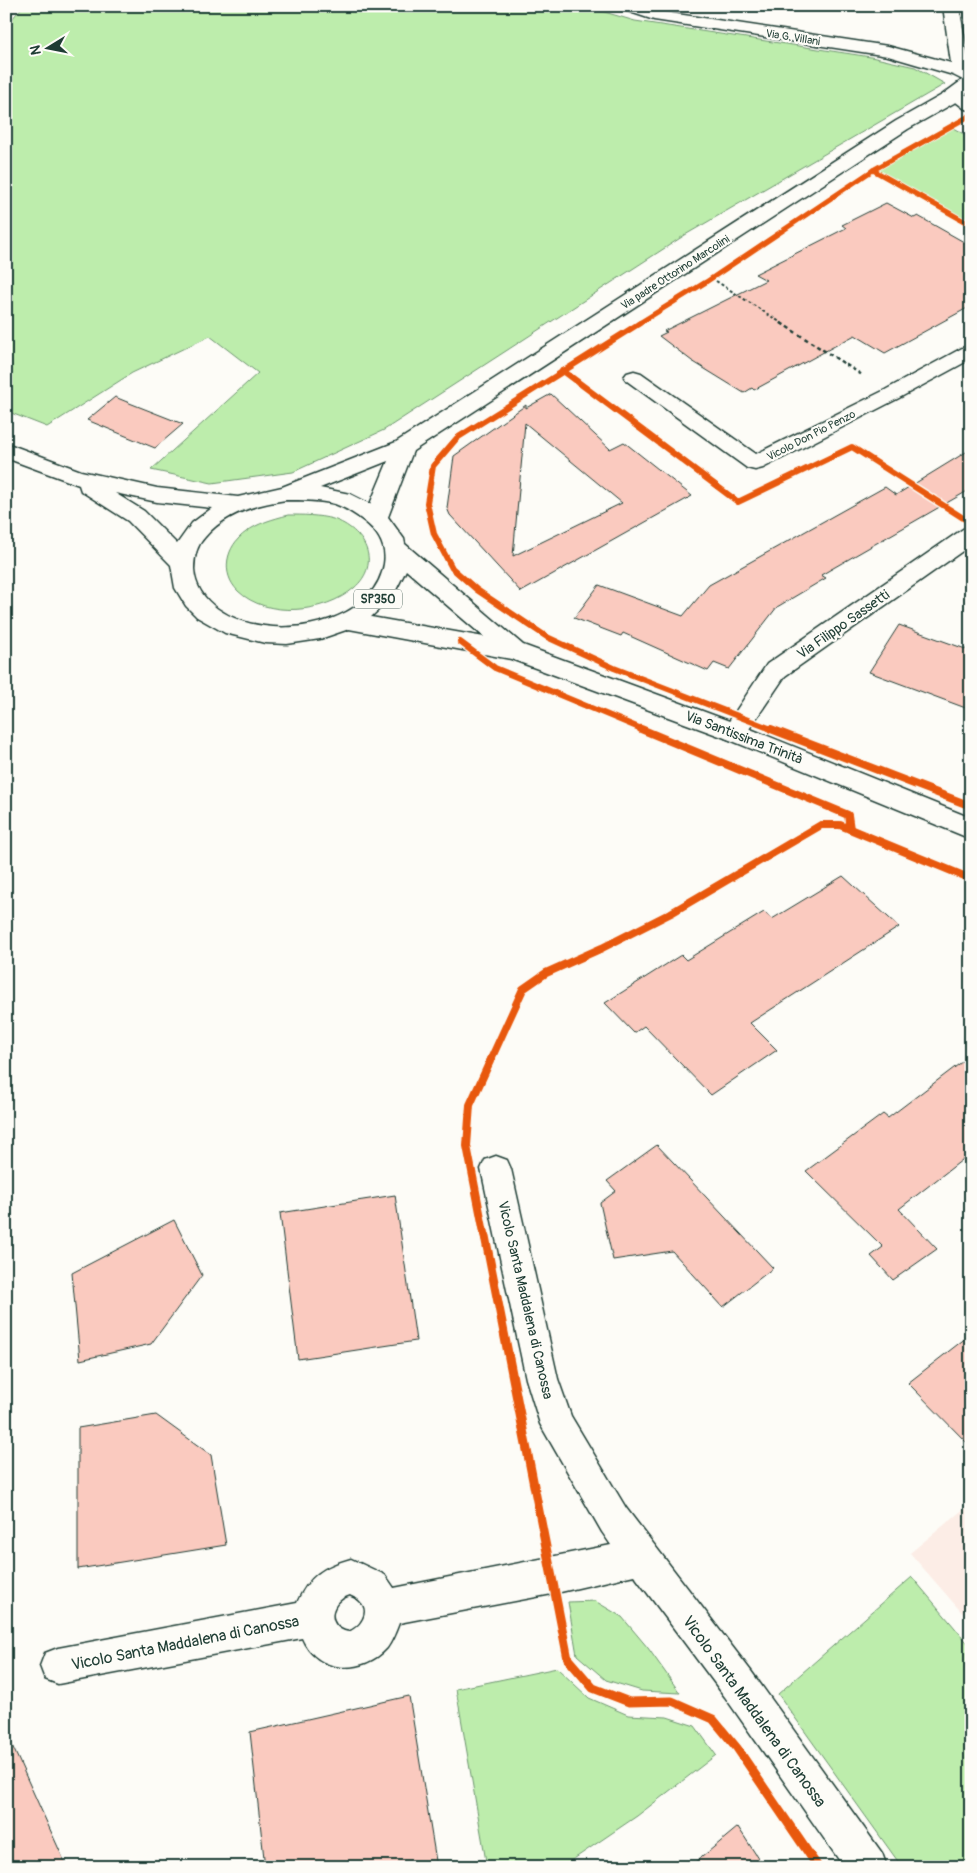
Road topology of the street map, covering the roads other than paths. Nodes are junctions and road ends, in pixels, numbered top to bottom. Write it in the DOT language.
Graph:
graph roads {
  1 [pos="627,6"];
  2 [pos="951,6"];
  3 [pos="964,37"];
  4 [pos="967,77"];
  5 [pos="961,98"];
  6 [pos="971,351"];
  7 [pos="634,377"];
  8 [pos="404,447"];
  9 [pos="6,450"];
  10 [pos="75,477"];
  11 [pos="286,493"];
  12 [pos="239,504"];
  13 [pos="376,518"];
  14 [pos="971,534"];
  15 [pos="396,549"];
  16 [pos="182,562"];
  17 [pos="348,621"];
  18 [pos="515,652"];
  19 [pos="734,732"];
  20 [pos="971,829"];
  21 [pos="496,1169"];
  22 [pos="641,1556"];
  23 [pos="383,1608"];
  24 [pos="313,1618"];
  25 [pos="58,1666"];
  26 [pos="868,1867"];
  1 -- 4 [label="main road, Via G. Villani"];
  2 -- 3 [label="main road"];
  3 -- 4 [label="main road"];
  4 -- 5 [label="main road, Via padre Ottorino Marcolini"];
  5 -- 8 [label="main road, Via padre Ottorino Marcolini"];
  6 -- 7 [label="main road, Vicolo Don Pio Penzo"];
  8 -- 11 [label="main road, Via padre Ottorino Marcolini"];
  8 -- 13 [label="main road"];
  9 -- 10 [label="main road, Via Santissima Trinità"];
  10 -- 12 [label="main road, Via Santissima Trinità"];
  10 -- 16 [label="main road, Via Santissima Trinità"];
  11 -- 12 [label="main road, Via Santissima Trinità"];
  11 -- 13 [label="main road, Via Santissima Trinità"];
  12 -- 16 [label="main road, Via Santissima Trinità"];
  13 -- 15 [label="main road, Via Santissima Trinità"];
  14 -- 19 [label="main road, Via Filippo Sassetti"];
  15 -- 17 [label="main road, Via Santissima Trinità / SP350"];
  15 -- 18 [label="main road, Via Santissima Trinità"];
  16 -- 17 [label="main road, Via Santissima Trinità / SP350"];
  17 -- 18 [label="main road, Via Santissima Trinità"];
  18 -- 19 [label="main road, Via Santissima Trinità"];
  19 -- 20 [label="main road, Via Santissima Trinità"];
  21 -- 22 [label="main road, Vicolo Santa Maddalena di Canossa"];
  22 -- 23 [label="main road"];
  22 -- 26 [label="main road, Vicolo Santa Maddalena di Canossa"];
  23 -- 24 [label="main road, Vicolo Santa Maddalena di Canossa"];
  23 -- 24 [label="main road, Vicolo Santa Maddalena di Canossa"];
  24 -- 25 [label="main road, Vicolo Santa Maddalena di Canossa"];
}
